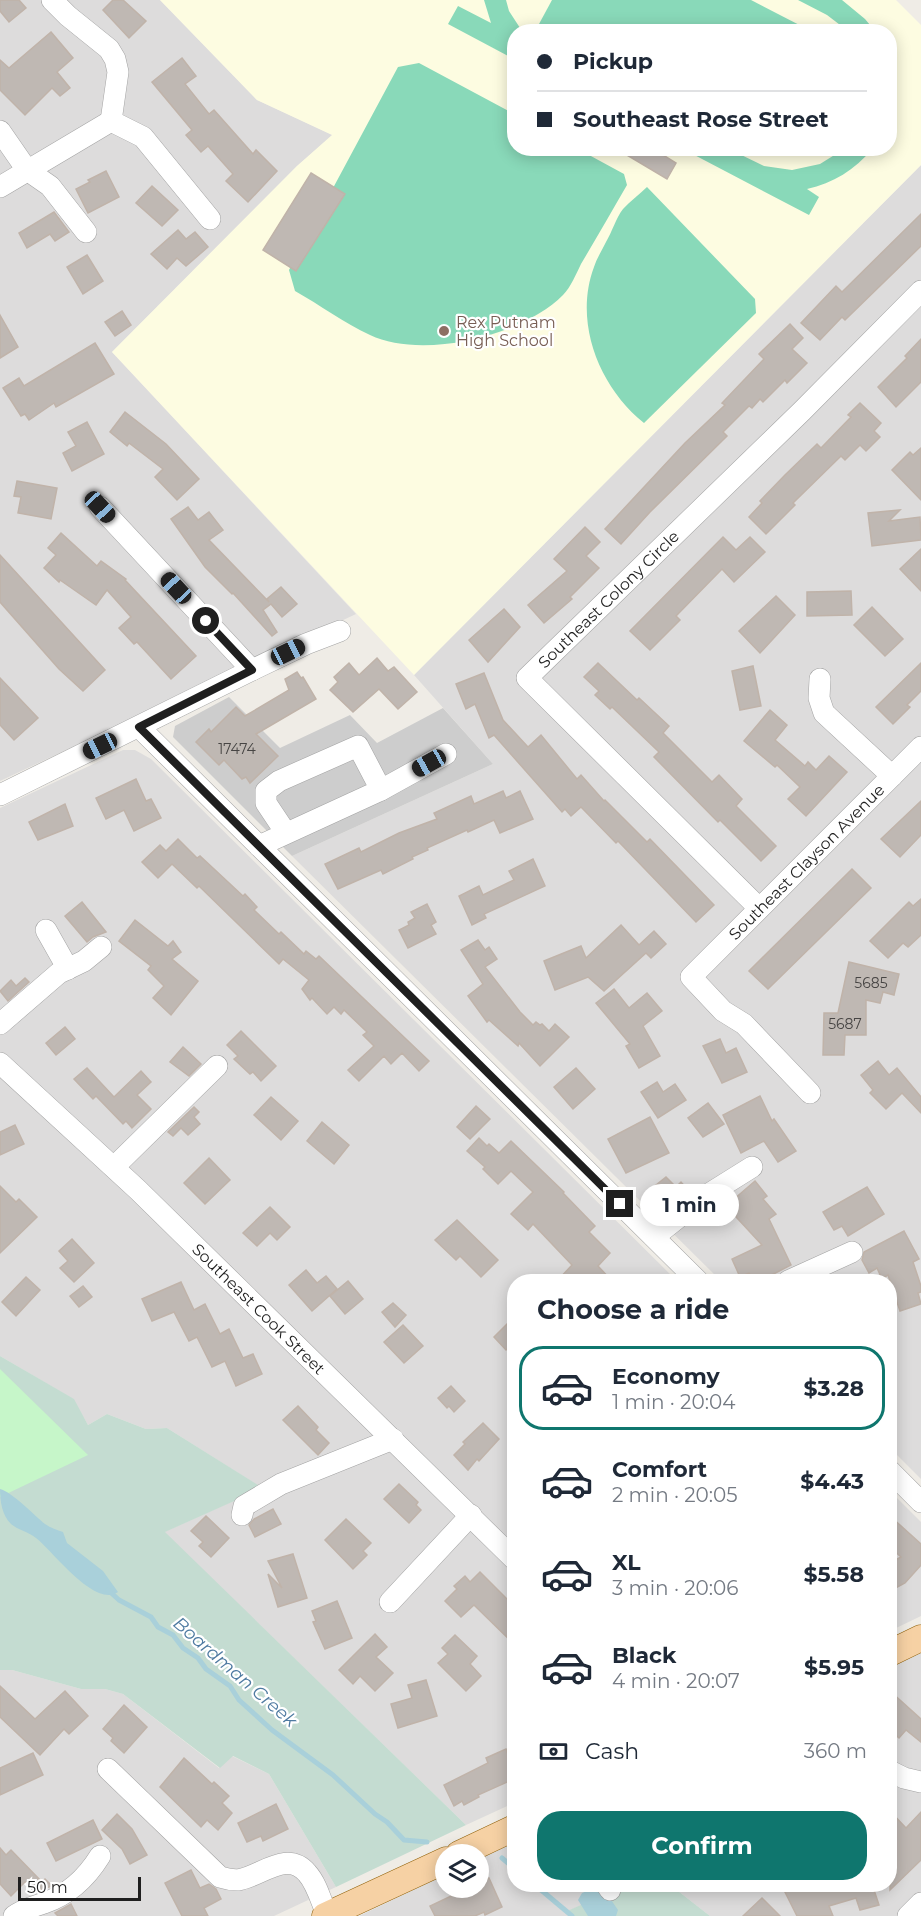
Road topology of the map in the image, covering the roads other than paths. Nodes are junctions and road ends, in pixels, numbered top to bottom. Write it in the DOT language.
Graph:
graph roads {
  1 [pos="52,0"];
  2 [pos="111,121"];
  3 [pos="0,131"];
  4 [pos="27,170"];
  5 [pos="0,187"];
  6 [pos="210,219"];
  7 [pos="86,232"];
  8 [pos="921,291"];
  9 [pos="100,507"];
  10 [pos="340,631"];
  11 [pos="252,670"];
  12 [pos="820,679"];
  13 [pos="139,727"];
  14 [pos="921,747"];
  15 [pos="446,754"];
  16 [pos="892,776"];
  17 [pos="381,790"];
  18 [pos="0,795"];
  19 [pos="285,833"];
  20 [pos="259,846"];
  21 [pos="759,908"];
  22 [pos="46,930"];
  23 [pos="101,947"];
  24 [pos="68,969"];
  25 [pos="0,1024"];
  26 [pos="0,1063"];
  27 [pos="217,1066"];
  28 [pos="810,1093"];
  29 [pos="114,1167"];
  30 [pos="752,1167"];
  31 [pos="654,1237"];
  32 [pos="852,1252"];
  33 [pos="691,1274"];
  34 [pos="803,1274"];
  35 [pos="393,1439"];
  36 [pos="897,1478"];
  37 [pos="921,1502"];
  38 [pos="242,1515"];
  39 [pos="471,1515"];
  40 [pos="507,1552"];
  41 [pos="390,1602"];
  42 [pos="921,1638"];
  43 [pos="897,1650"];
  44 [pos="108,1769"];
  45 [pos="897,1774"];
  46 [pos="921,1782"];
  47 [pos="507,1831"];
  48 [pos="480,1844"];
  49 [pos="100,1856"];
  50 [pos="435,1865"];
  51 [pos="921,1903"];
  52 [pos="326,1915"];
  53 [pos="14,1916"];
  54 [pos="908,1916"];
  1 -- 2 [label="street"];
  2 -- 4 [label="street"];
  2 -- 6 [label="street"];
  3 -- 4 [label="street"];
  4 -- 5 [label="street"];
  4 -- 7 [label="street"];
  8 -- 21 [label="street, Southeast Colony Circle"];
  9 -- 11 [label="street"];
  10 -- 11 [label="street"];
  11 -- 13 [label="street"];
  12 -- 16 [label="street"];
  13 -- 18 [label="street"];
  13 -- 20 [label="street"];
  14 -- 16 [label="street, Southeast Clayson Avenue"];
  15 -- 17 [label="street"];
  16 -- 21 [label="street, Southeast Clayson Avenue"];
  17 -- 19 [label="street"];
  17 -- 19 [label="street"];
  19 -- 20 [label="street"];
  20 -- 31 [label="street"];
  21 -- 28 [label="street, Southeast Clayson Avenue"];
  22 -- 24 [label="street"];
  23 -- 24 [label="street"];
  24 -- 25 [label="street"];
  26 -- 29 [label="street, Southeast Cook Street"];
  27 -- 29 [label="street"];
  29 -- 35 [label="street, Southeast Cook Street"];
  30 -- 31 [label="street"];
  31 -- 33 [label="street"];
  32 -- 34 [label="street"];
  35 -- 38 [label="street"];
  35 -- 39 [label="street, Southeast Cook Street"];
  36 -- 37 [label="street"];
  39 -- 40 [label="street, Southeast Cook Street"];
  39 -- 41 [label="street"];
  42 -- 43 [label="main road"];
  44 -- 52 [label="street"];
  45 -- 46 [label="street"];
  47 -- 48 [label="main road"];
  49 -- 53 [label="street"];
  50 -- 52 [label="main road"];
  51 -- 54 [label="street"];
}
